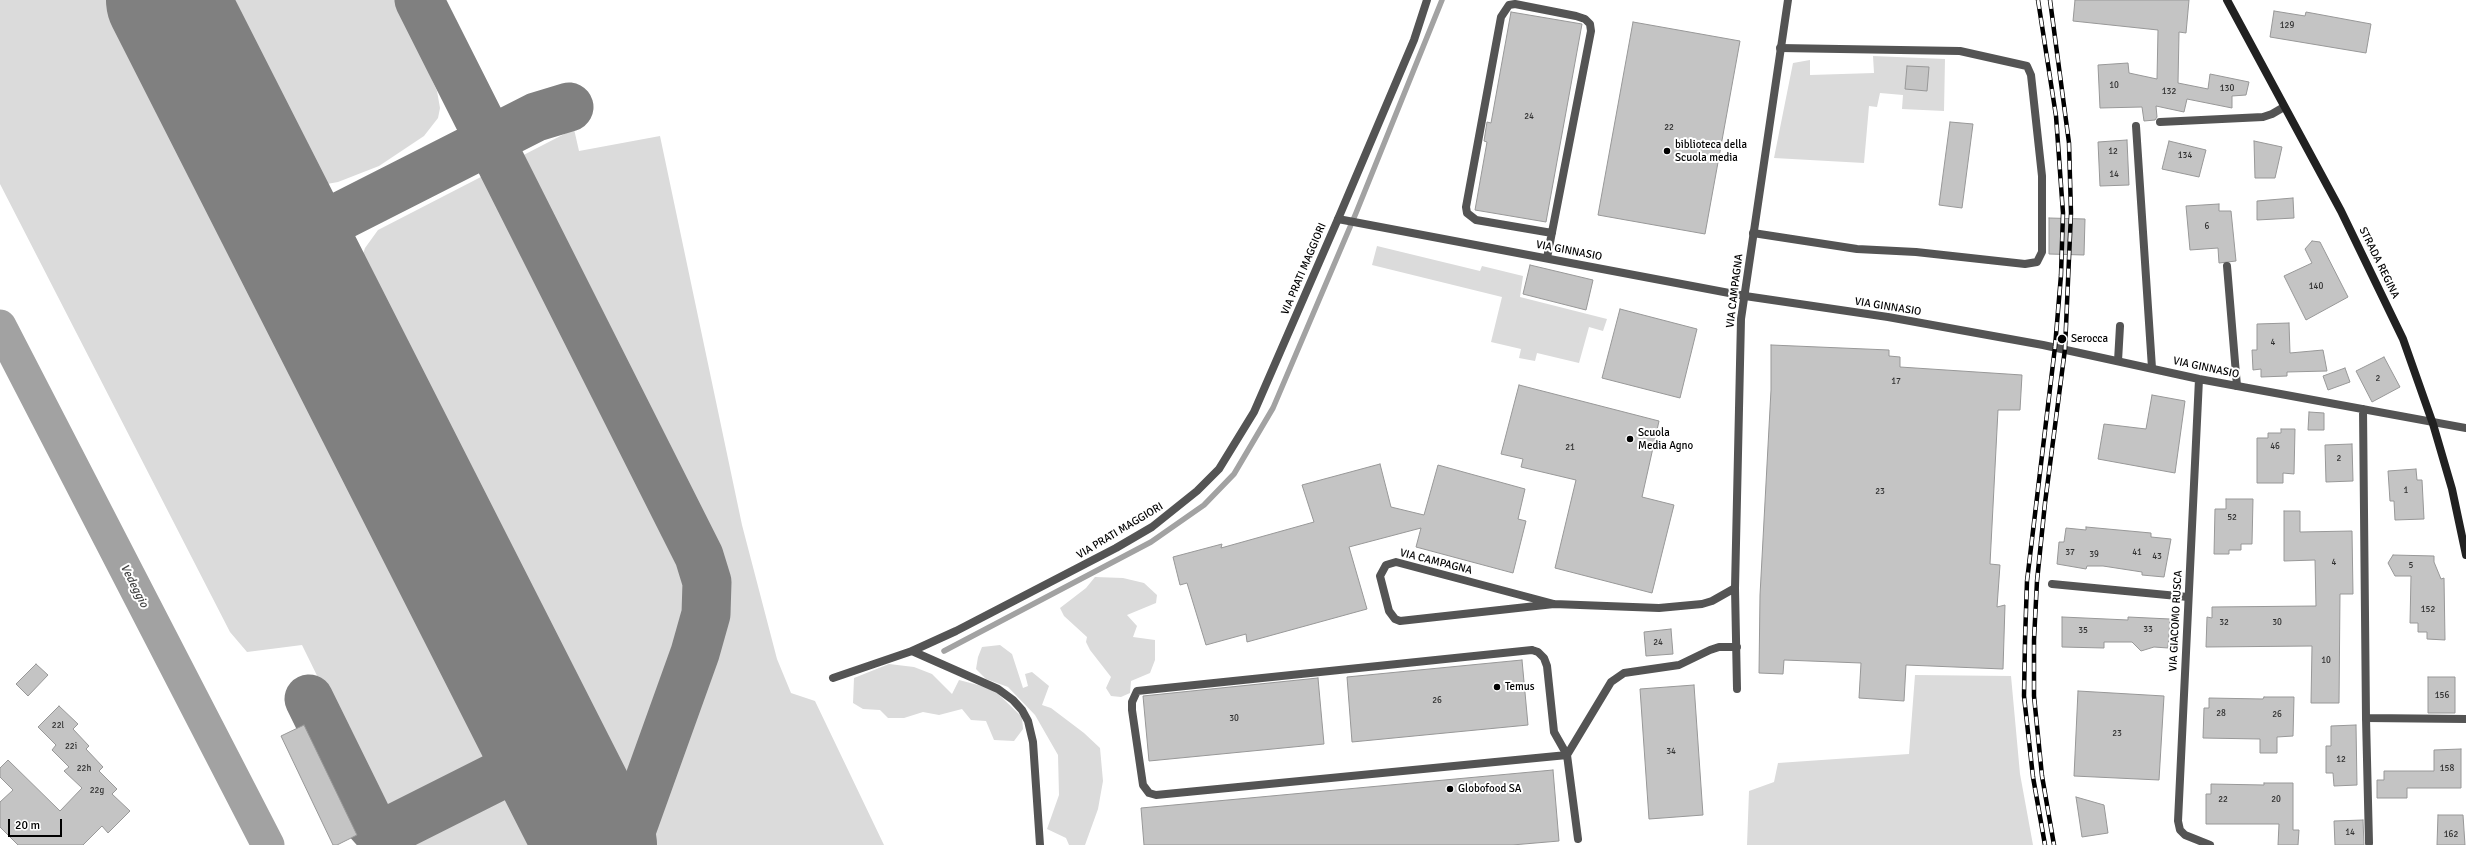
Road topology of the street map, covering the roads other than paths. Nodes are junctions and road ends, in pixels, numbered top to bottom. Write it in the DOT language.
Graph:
graph roads {
  1 [pos="1427,0"];
  2 [pos="1788,0"];
  3 [pos="2227,0"];
  4 [pos="1780,48"];
  5 [pos="2284,107"];
  6 [pos="2160,122"];
  7 [pos="2136,126"];
  8 [pos="1338,219"];
  9 [pos="1552,232"];
  10 [pos="1753,233"];
  11 [pos="1547,258"];
  12 [pos="2227,266"];
  13 [pos="1745,296"];
  14 [pos="2120,326"];
  15 [pos="2118,360"];
  16 [pos="2152,368"];
  17 [pos="2199,379"];
  18 [pos="2237,386"];
  19 [pos="2364,409"];
  20 [pos="2433,424"];
  21 [pos="2466,428"];
  22 [pos="2464,537"];
  23 [pos="2466,555"];
  24 [pos="2052,584"];
  25 [pos="1735,588"];
  26 [pos="2188,598"];
  27 [pos="1554,604"];
  28 [pos="1737,647"];
  29 [pos="912,651"];
  30 [pos="833,678"];
  31 [pos="1737,689"];
  32 [pos="2366,718"];
  33 [pos="2466,719"];
  34 [pos="1567,755"];
  35 [pos="1578,839"];
  36 [pos="2369,843"];
  37 [pos="1040,845"];
  38 [pos="2210,845"];
  1 -- 8 [label="street, VIA PRATI MAGGIORI"];
  2 -- 4 [label="street, VIA CAMPAGNA"];
  3 -- 5 [label="main road, STRADA REGINA"];
  4 -- 10 [label="street, VIA CAMPAGNA"];
  4 -- 10 [label="street"];
  5 -- 6 [label="street"];
  5 -- 20 [label="main road, STRADA REGINA"];
  7 -- 16 [label="street"];
  8 -- 11 [label="street, VIA GINNASIO"];
  8 -- 29 [label="street, VIA PRATI MAGGIORI"];
  9 -- 9 [label="street"];
  9 -- 11 [label="street"];
  10 -- 13 [label="street, VIA CAMPAGNA"];
  11 -- 13 [label="street, VIA GINNASIO"];
  12 -- 18 [label="street"];
  13 -- 15 [label="street, VIA GINNASIO"];
  13 -- 25 [label="street, VIA CAMPAGNA"];
  14 -- 15 [label="street"];
  15 -- 16 [label="street, VIA GINNASIO"];
  16 -- 17 [label="street, VIA GINNASIO"];
  17 -- 18 [label="street, VIA GINNASIO"];
  17 -- 26 [label="street, VIA GIACOMO RUSCA"];
  18 -- 19 [label="street, VIA GINNASIO"];
  19 -- 20 [label="street, VIA GINNASIO"];
  19 -- 32 [label="street"];
  20 -- 21 [label="street, VIA GINNASIO"];
  20 -- 22 [label="main road, STRADA REGINA"];
  22 -- 23 [label="main road, STRADA REGINA"];
  24 -- 26 [label="street"];
  25 -- 27 [label="street, VIA CAMPAGNA"];
  25 -- 28 [label="street, VIA CAMPAGNA"];
  26 -- 38 [label="street, VIA GIACOMO RUSCA"];
  27 -- 27 [label="street, VIA CAMPAGNA"];
  28 -- 31 [label="street, VIA CAMPAGNA"];
  28 -- 34 [label="street"];
  29 -- 30 [label="street, VIA PRATI MAGGIORI"];
  29 -- 37 [label="street"];
  32 -- 33 [label="street"];
  32 -- 36 [label="street"];
  34 -- 34 [label="street"];
  34 -- 35 [label="street"];
}
